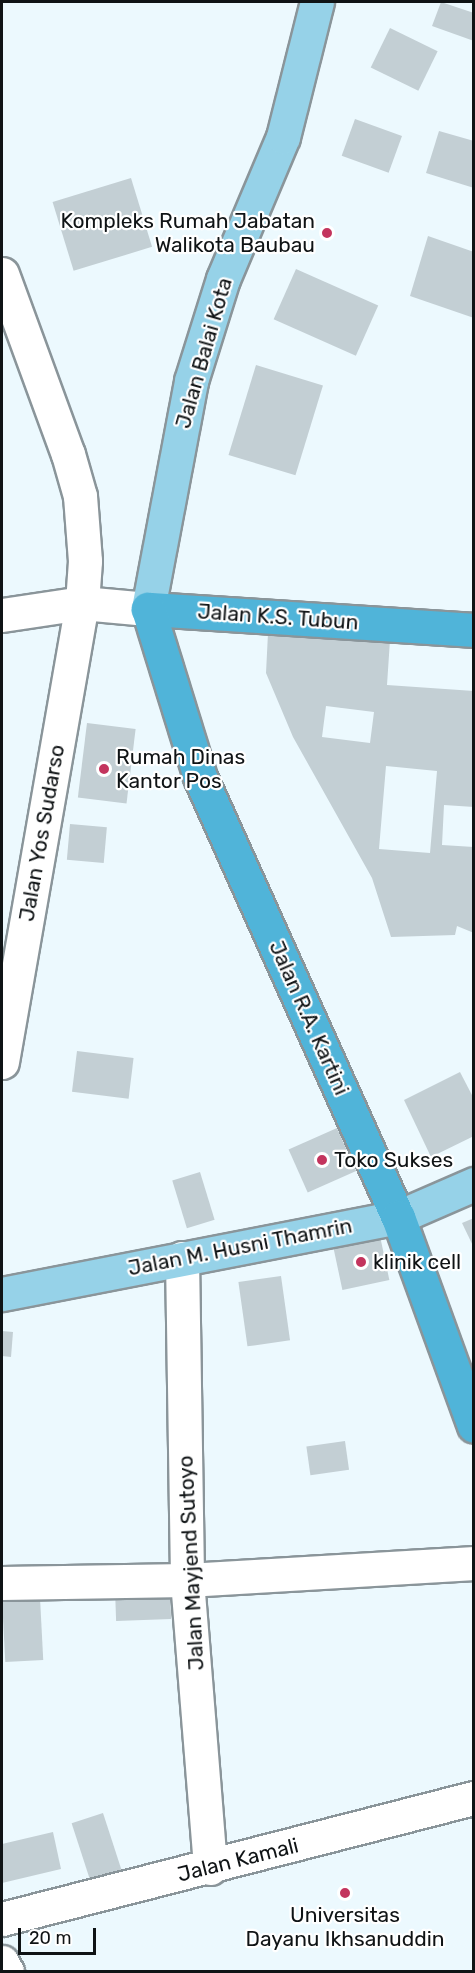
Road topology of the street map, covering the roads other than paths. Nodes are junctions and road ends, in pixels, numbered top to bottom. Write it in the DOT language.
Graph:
graph roads {
  1 [pos="317,2"];
  2 [pos="2,274"];
  3 [pos="82,603"];
  4 [pos="148,609"];
  5 [pos="2,615"];
  6 [pos="474,630"];
  7 [pos="2,1062"];
  8 [pos="474,1184"];
  9 [pos="398,1217"];
  10 [pos="182,1258"];
  11 [pos="2,1294"];
  12 [pos="474,1426"];
  13 [pos="474,1563"];
  14 [pos="187,1580"];
  15 [pos="2,1583"];
  16 [pos="474,1798"];
  17 [pos="210,1868"];
  18 [pos="2,1918"];
  19 [pos="2,1962"];
  20 [pos="7,1971"];
  1 -- 4 [label="main road, Jalan Balai Kota"];
  2 -- 3 [label="street, Jalan Yos Sudarso"];
  3 -- 4 [label="street, Jalan K.S. Tubun"];
  3 -- 5 [label="street, Jalan K.S. Tubun"];
  3 -- 7 [label="street, Jalan Yos Sudarso"];
  4 -- 6 [label="highway, Jalan K.S. Tubun"];
  4 -- 9 [label="highway, Jalan R.A. Kartini"];
  8 -- 9 [label="main road, Jalan M. Husni Thamrin"];
  9 -- 10 [label="main road, Jalan M. Husni Thamrin"];
  9 -- 12 [label="highway, Jalan R.A. Kartini"];
  10 -- 11 [label="main road, Jalan M. Husni Thamrin"];
  10 -- 14 [label="street, Jalan Mayjend Sutoyo"];
  13 -- 14 [label="street"];
  14 -- 15 [label="street"];
  14 -- 17 [label="street, Jalan Mayjend Sutoyo"];
  16 -- 17 [label="street, Jalan Kamali"];
  17 -- 18 [label="street, Jalan Kamali"];
  19 -- 20 [label="street"];
}
